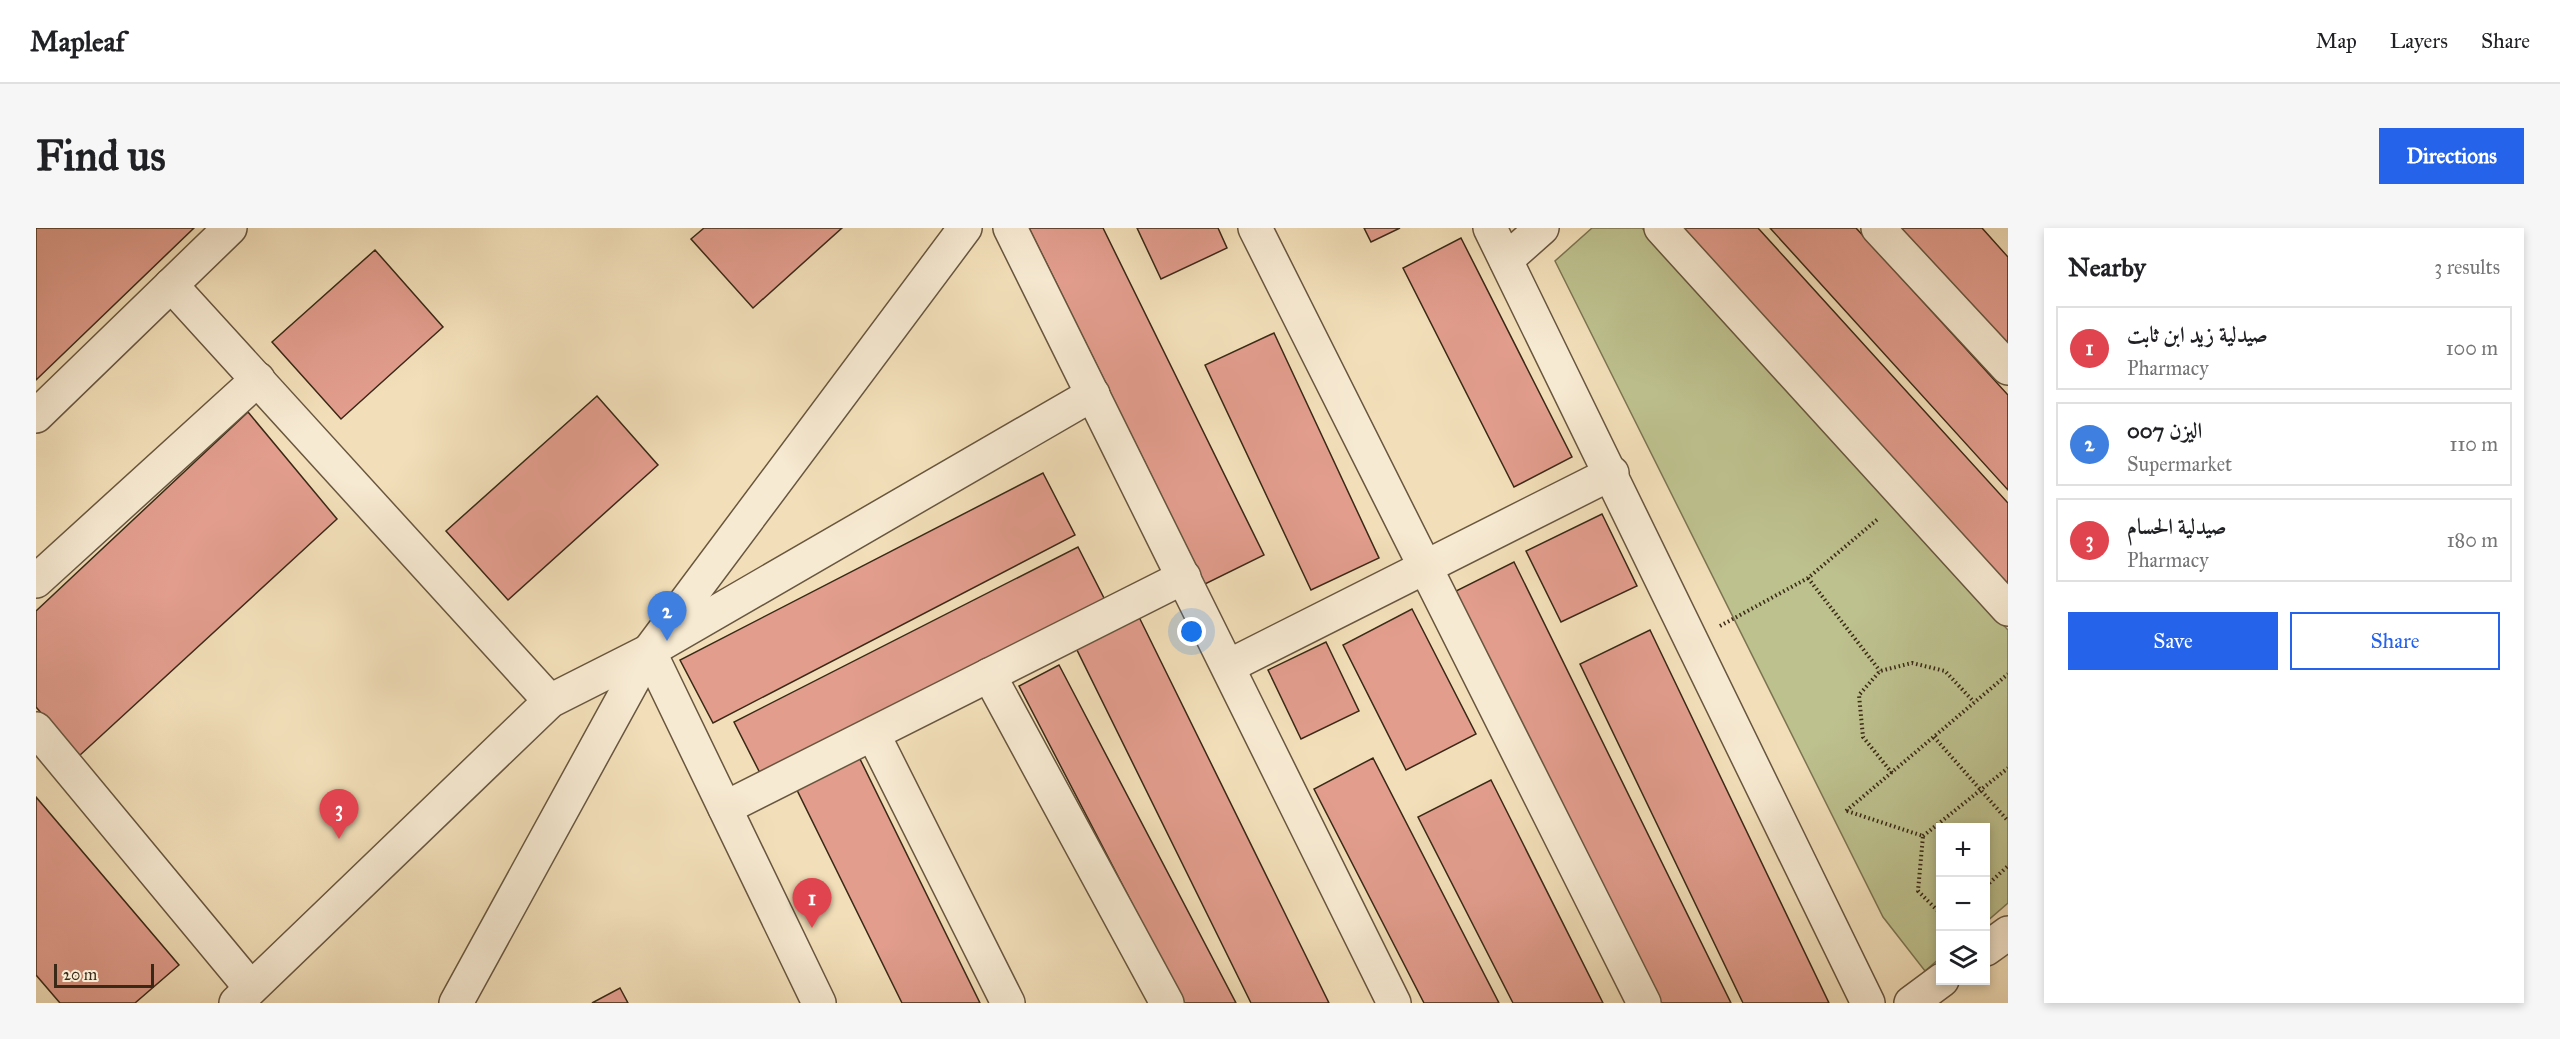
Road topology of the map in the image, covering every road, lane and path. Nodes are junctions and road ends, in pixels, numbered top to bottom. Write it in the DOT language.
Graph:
graph roads {
  1 [pos="230,228"];
  2 [pos="965,228"];
  3 [pos="1010,228"];
  4 [pos="1255,228"];
  5 [pos="1490,228"];
  6 [pos="1542,228"];
  7 [pos="1660,228"];
  8 [pos="1878,228"];
  9 [pos="1506,260"];
  10 [pos="171,285"];
  11 [pos="2008,368"];
  12 [pos="258,379"];
  13 [pos="1093,394"];
  14 [pos="36,416"];
  15 [pos="1612,473"];
  16 [pos="1905,496"];
  17 [pos="1427,568"];
  18 [pos="1184,577"];
  19 [pos="1808,578"];
  20 [pos="36,581"];
  21 [pos="2008,609"];
  22 [pos="1693,640"];
  23 [pos="649,651"];
  24 [pos="1229,666"];
  25 [pos="1880,671"];
  26 [pos="2008,674"];
  27 [pos="989,675"];
  28 [pos="550,701"];
  29 [pos="1974,702"];
  30 [pos="36,729"];
  31 [pos="873,734"];
  32 [pos="1934,737"];
  33 [pos="2008,768"];
  34 [pos="1892,772"];
  35 [pos="1981,790"];
  36 [pos="725,808"];
  37 [pos="2008,820"];
  38 [pos="1923,836"];
  39 [pos="2008,866"];
  40 [pos="1990,882"];
  41 [pos="1936,908"];
  42 [pos="2008,933"];
  43 [pos="1990,946"];
  44 [pos="1936,985"];
  45 [pos="244,996"];
  46 [pos="456,1003"];
  47 [pos="819,1003"];
  48 [pos="1008,1003"];
  49 [pos="1167,1003"];
  50 [pos="1394,1003"];
  51 [pos="1644,1003"];
  52 [pos="1868,1003"];
  53 [pos="1911,1003"];
  1 -- 10 [label="street"];
  2 -- 23 [label="street"];
  3 -- 13 [label="street"];
  4 -- 17 [label="street"];
  5 -- 9 [label="street"];
  6 -- 9 [label="street"];
  7 -- 16 [label="street"];
  8 -- 11 [label="street"];
  9 -- 15 [label="street"];
  10 -- 12 [label="street"];
  10 -- 14 [label="street"];
  12 -- 20 [label="street"];
  12 -- 28 [label="street"];
  13 -- 18 [label="street"];
  13 -- 23 [label="street"];
  15 -- 17 [label="street"];
  15 -- 22 [label="street"];
  16 -- 19 [label="path"];
  16 -- 21 [label="street"];
  17 -- 24 [label="street"];
  17 -- 51 [label="street"];
  18 -- 24 [label="street"];
  18 -- 27 [label="street"];
  19 -- 22 [label="path"];
  19 -- 25 [label="path"];
  22 -- 52 [label="street"];
  23 -- 28 [label="street"];
  23 -- 36 [label="street"];
  23 -- 46 [label="street"];
  24 -- 50 [label="street"];
  25 -- 29 [label="path"];
  25 -- 34 [label="path"];
  26 -- 29 [label="path"];
  27 -- 31 [label="street"];
  27 -- 49 [label="street"];
  28 -- 45 [label="street"];
  29 -- 32 [label="path"];
  30 -- 45 [label="street"];
  31 -- 36 [label="street"];
  31 -- 48 [label="street"];
  32 -- 34 [label="path"];
  32 -- 35 [label="path"];
  33 -- 35 [label="path"];
  34 -- 38 [label="path"];
  35 -- 37 [label="path"];
  35 -- 38 [label="path"];
  36 -- 47 [label="street"];
  38 -- 41 [label="path"];
  39 -- 40 [label="path"];
  42 -- 43 [label="street"];
  44 -- 53 [label="street"];
}
